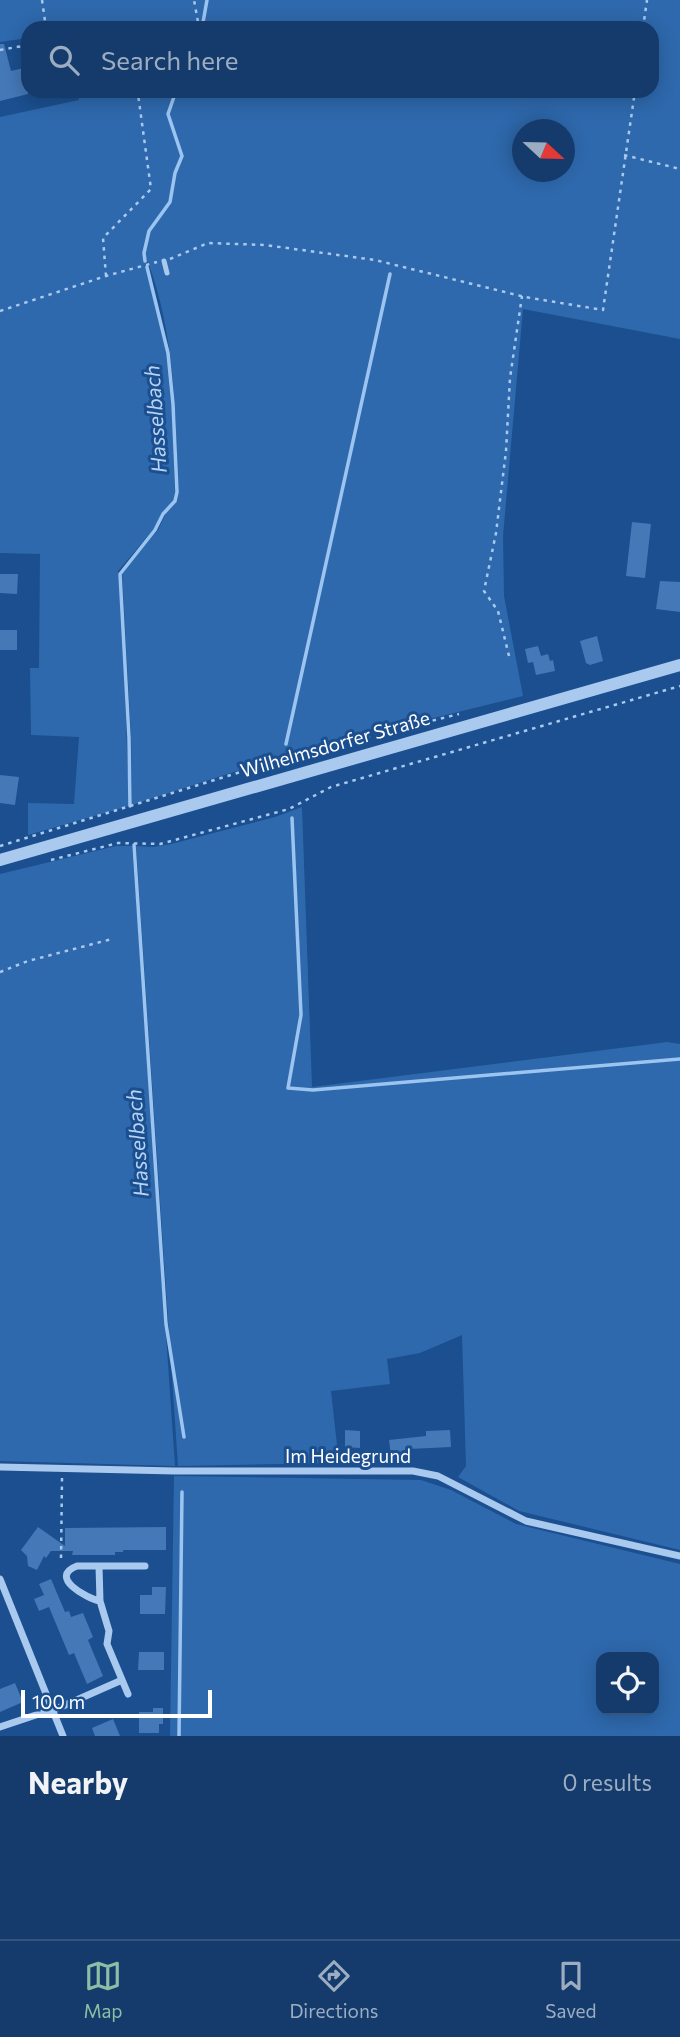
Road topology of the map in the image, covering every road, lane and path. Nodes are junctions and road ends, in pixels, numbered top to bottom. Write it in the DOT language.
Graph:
graph roads {
  1 [pos="43,0"];
  2 [pos="194,0"];
  3 [pos="647,0"];
  4 [pos="45,21"];
  5 [pos="198,21"];
  6 [pos="644,21"];
  7 [pos="21,46"];
  8 [pos="0,51"];
  9 [pos="139,98"];
  10 [pos="634,98"];
  11 [pos="624,155"];
  12 [pos="680,169"];
  13 [pos="164,261"];
  14 [pos="167,274"];
  15 [pos="106,276"];
  16 [pos="522,296"];
  17 [pos="0,311"];
  18 [pos="509,656"];
  19 [pos="680,665"];
  20 [pos="680,686"];
  21 [pos="467,712"];
  22 [pos="0,845"];
  23 [pos="0,860"];
  24 [pos="39,862"];
  25 [pos="112,939"];
  26 [pos="0,972"];
  27 [pos="0,1467"];
  28 [pos="62,1469"];
  29 [pos="680,1556"];
  30 [pos="100,1566"];
  31 [pos="145,1566"];
  32 [pos="71,1569"];
  33 [pos="0,1579"];
  34 [pos="100,1601"];
  35 [pos="122,1680"];
  36 [pos="128,1693"];
  37 [pos="52,1709"];
  38 [pos="0,1727"];
  39 [pos="63,1736"];
  1 -- 4 [label="path"];
  2 -- 5 [label="path"];
  3 -- 6 [label="path"];
  7 -- 8 [label="path"];
  9 -- 15 [label="path"];
  10 -- 11 [label="path"];
  11 -- 12 [label="path"];
  11 -- 16 [label="path"];
  13 -- 14 [label="lane"];
  13 -- 15 [label="path"];
  13 -- 16 [label="path"];
  15 -- 17 [label="path"];
  16 -- 18 [label="path"];
  19 -- 23 [label="street, Wilhelmsdorfer Straße"];
  20 -- 24 [label="path"];
  21 -- 22 [label="path"];
  25 -- 26 [label="path"];
  27 -- 28 [label="street, Im Heidegrund"];
  28 -- 29 [label="street, Im Heidegrund"];
  28 -- 32 [label="path"];
  30 -- 31 [label="street"];
  30 -- 32 [label="street"];
  30 -- 34 [label="street"];
  32 -- 34 [label="street"];
  33 -- 37 [label="street"];
  34 -- 35 [label="street"];
  35 -- 36 [label="street"];
  35 -- 37 [label="street"];
  37 -- 38 [label="street"];
  37 -- 39 [label="street"];
}
